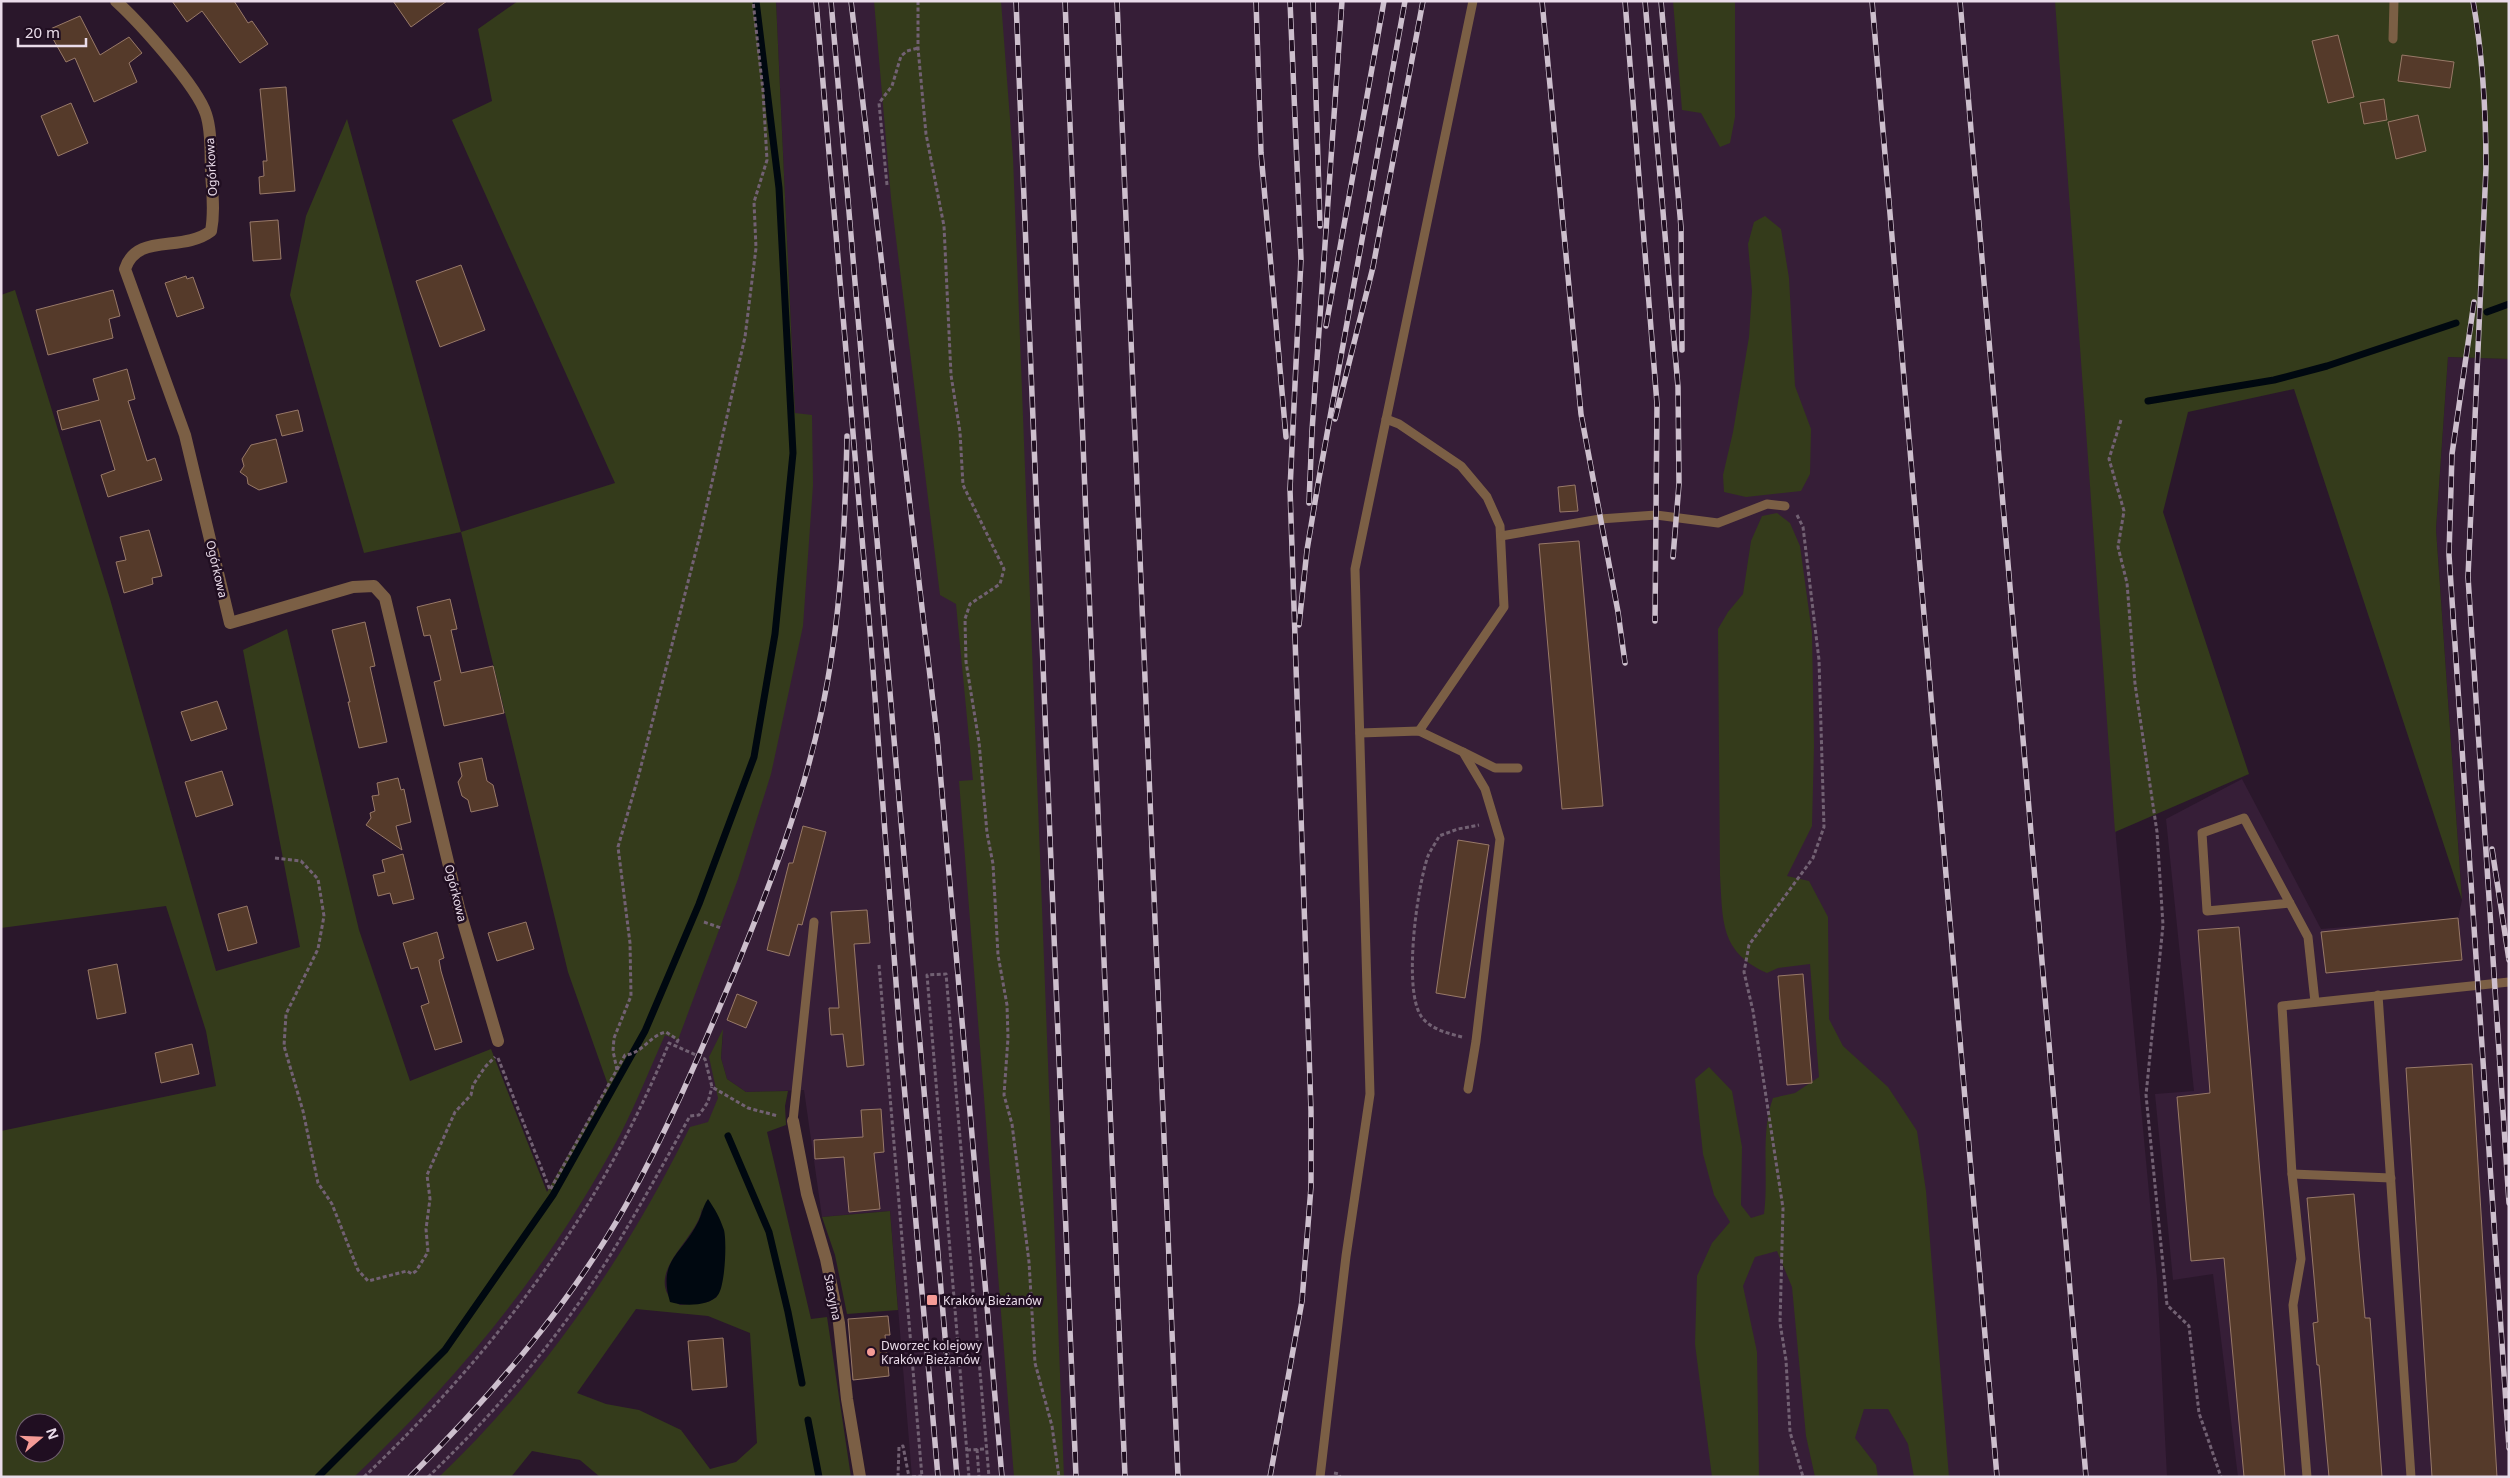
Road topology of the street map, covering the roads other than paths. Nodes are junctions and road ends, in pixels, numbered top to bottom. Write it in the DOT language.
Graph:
graph roads {
  1 [pos="116,1"];
  2 [pos="1473,1"];
  3 [pos="2394,1"];
  4 [pos="2393,39"];
  5 [pos="1386,419"];
  6 [pos="1785,506"];
  7 [pos="1501,536"];
  8 [pos="1419,731"];
  9 [pos="1360,733"];
  10 [pos="1463,752"];
  11 [pos="1518,768"];
  12 [pos="2290,903"];
  13 [pos="814,922"];
  14 [pos="2509,982"];
  15 [pos="2378,995"];
  16 [pos="2315,1002"];
  17 [pos="498,1041"];
  18 [pos="1468,1089"];
  19 [pos="793,1121"];
  20 [pos="2292,1174"];
  21 [pos="2391,1178"];
  22 [pos="860,1477"];
  23 [pos="1320,1477"];
  24 [pos="2307,1477"];
  25 [pos="2411,1477"];
  1 -- 17 [label="street, Ogórkowa"];
  2 -- 5 [label="lane"];
  3 -- 4 [label="lane"];
  5 -- 7 [label="lane"];
  5 -- 9 [label="lane"];
  6 -- 7 [label="lane"];
  7 -- 8 [label="lane"];
  8 -- 9 [label="lane"];
  8 -- 10 [label="lane"];
  9 -- 23 [label="lane"];
  10 -- 11 [label="lane"];
  10 -- 18 [label="lane"];
  12 -- 12 [label="lane"];
  12 -- 16 [label="lane"];
  13 -- 19 [label="lane"];
  14 -- 15 [label="lane"];
  15 -- 16 [label="lane"];
  15 -- 21 [label="lane"];
  16 -- 20 [label="lane"];
  19 -- 22 [label="street, Stacyjna"];
  20 -- 21 [label="lane"];
  20 -- 24 [label="lane"];
  21 -- 25 [label="lane"];
}
